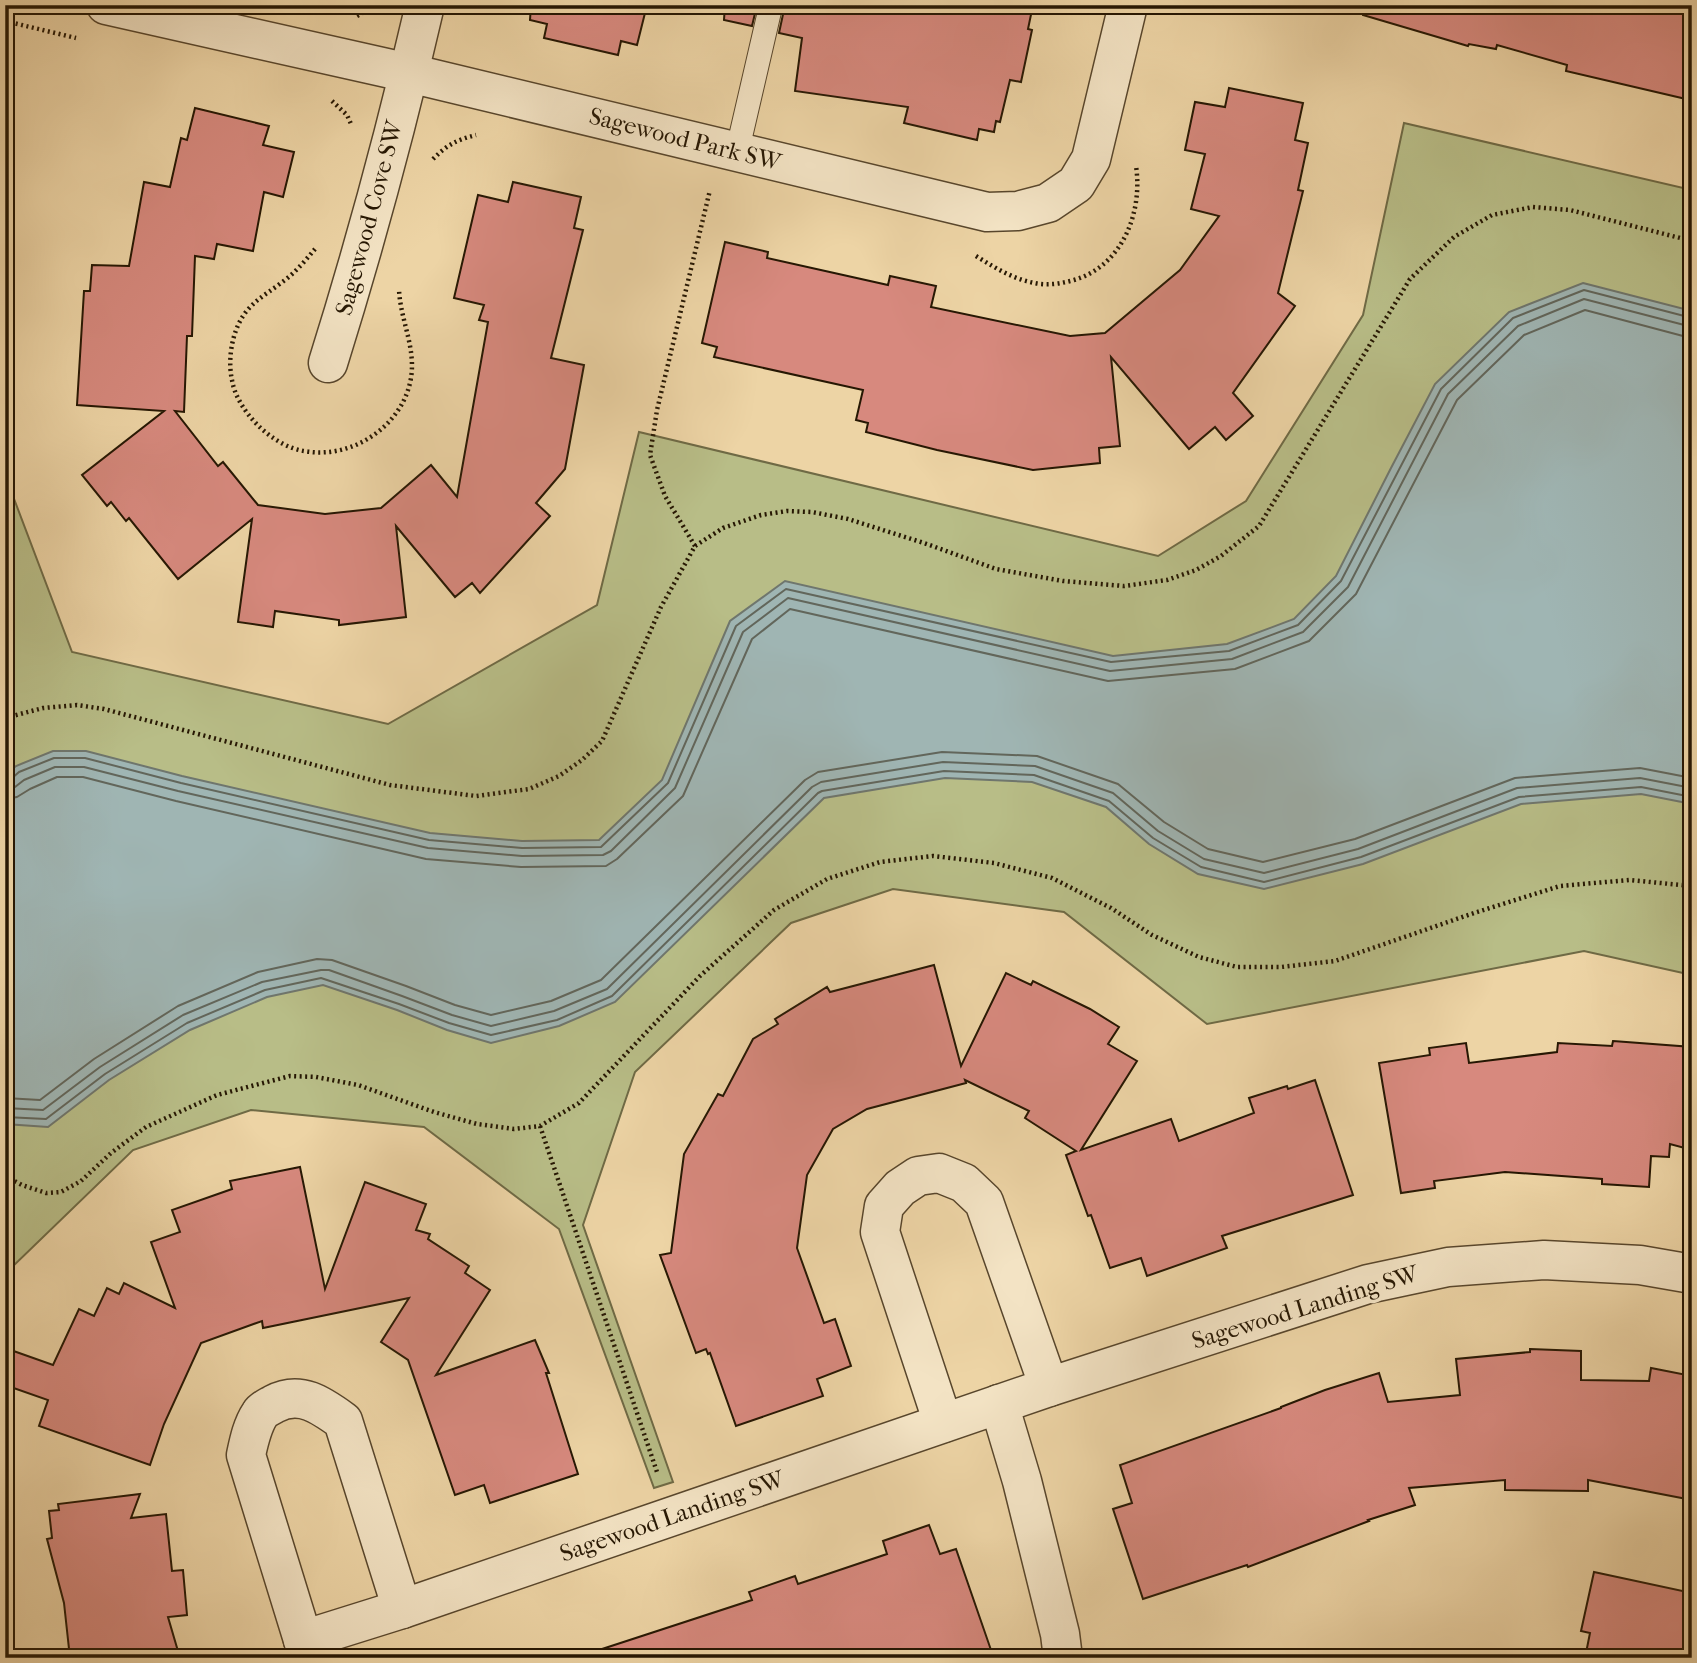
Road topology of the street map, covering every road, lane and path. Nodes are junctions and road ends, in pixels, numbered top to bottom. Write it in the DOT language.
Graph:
graph roads {
  1 [pos="106,5"];
  2 [pos="425,5"];
  3 [pos="771,5"];
  4 [pos="1128,5"];
  5 [pos="5,21"];
  6 [pos="84,40"];
  7 [pos="409,73"];
  8 [pos="330,100"];
  9 [pos="354,130"];
  10 [pos="481,134"];
  11 [pos="728,150"];
  12 [pos="1135,160"];
  13 [pos="429,166"];
  14 [pos="1692,241"];
  15 [pos="319,244"];
  16 [pos="970,252"];
  17 [pos="400,280"];
  18 [pos="328,363"];
  19 [pos="695,546"];
  20 [pos="5,718"];
  21 [pos="1692,886"];
  22 [pos="540,1126"];
  23 [pos="5,1176"];
  24 [pos="1692,1274"];
  25 [pos="1049,1387"];
  26 [pos="999,1404"];
  27 [pos="943,1423"];
  28 [pos="672,1516"];
  29 [pos="402,1609"];
  30 [pos="306,1649"];
  31 [pos="1063,1658"];
  1 -- 7 [label="street, Sagewood Park SW"];
  2 -- 7 [label="street, Sagewood Cove SW"];
  3 -- 11 [label="lane"];
  4 -- 11 [label="street, Sagewood Park SW"];
  5 -- 6 [label="path"];
  7 -- 11 [label="street, Sagewood Park SW"];
  7 -- 18 [label="street, Sagewood Cove SW"];
  8 -- 9 [label="path"];
  10 -- 13 [label="path"];
  11 -- 19 [label="path"];
  12 -- 16 [label="path"];
  14 -- 19 [label="path"];
  15 -- 17 [label="path"];
  19 -- 20 [label="path"];
  21 -- 22 [label="path"];
  22 -- 23 [label="path"];
  22 -- 28 [label="path"];
  24 -- 25 [label="street, Sagewood Landing SW"];
  25 -- 26 [label="street, Sagewood Landing SW"];
  25 -- 27 [label="street"];
  26 -- 27 [label="street, Sagewood Landing SW"];
  26 -- 31 [label="street"];
  27 -- 28 [label="street, Sagewood Landing SW"];
  28 -- 29 [label="street, Sagewood Landing SW"];
  29 -- 30 [label="street, Sagewood Landing SW"];
  29 -- 30 [label="street, Sagewood Landing SW"];
}
